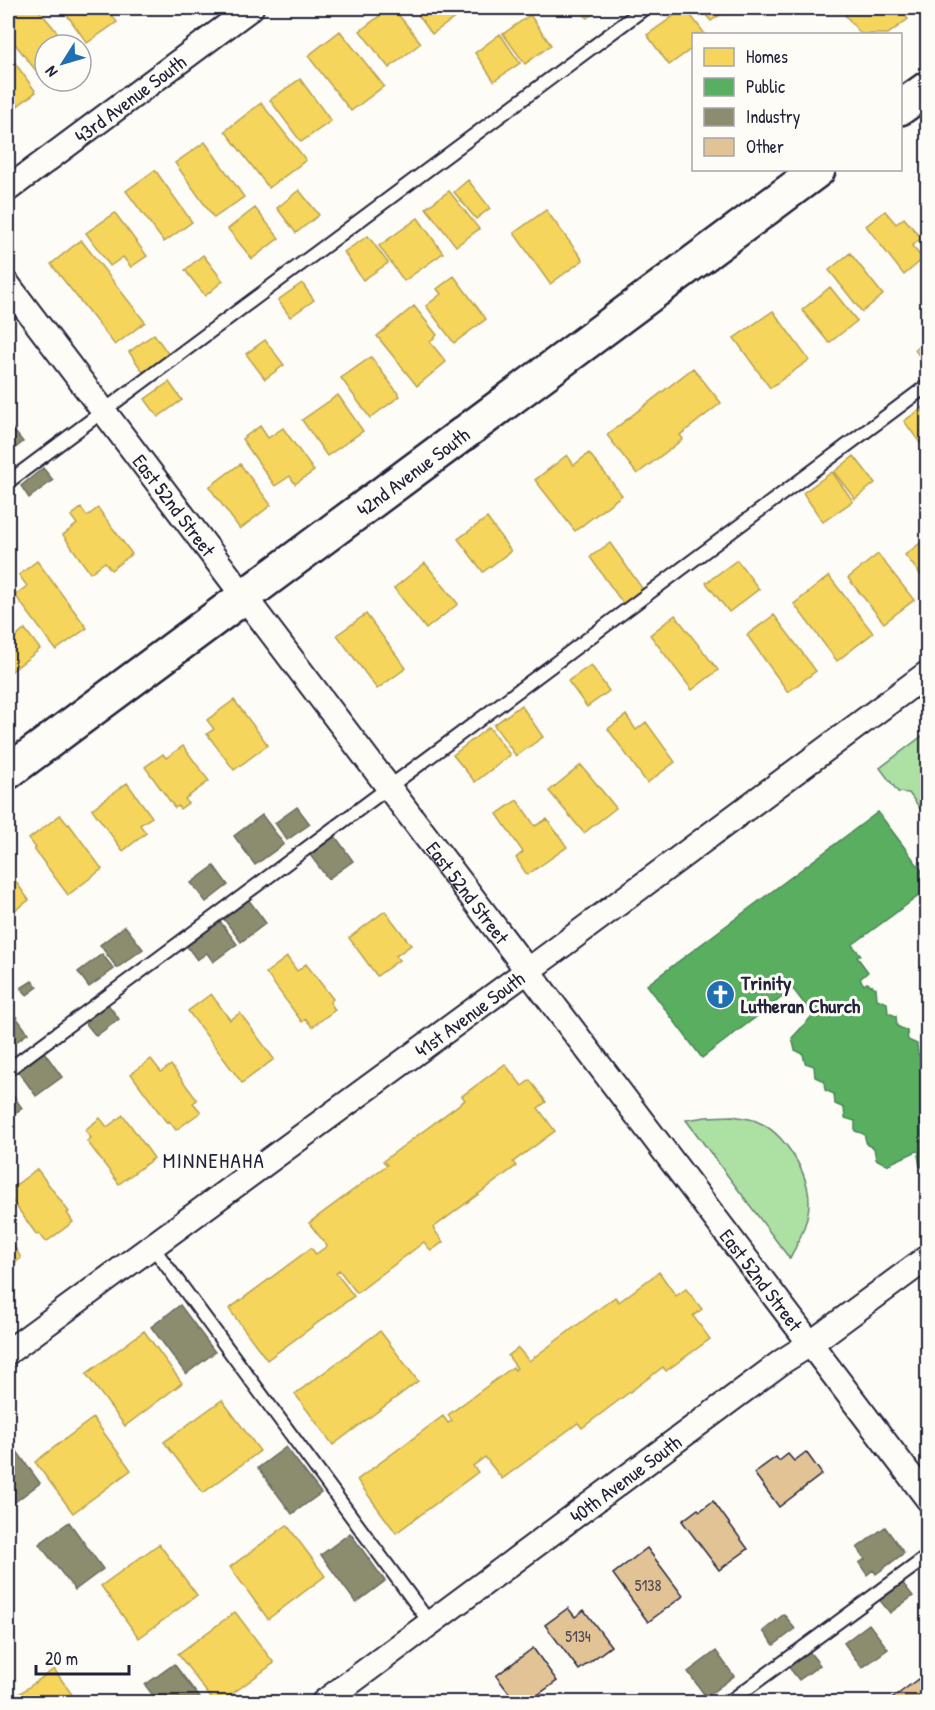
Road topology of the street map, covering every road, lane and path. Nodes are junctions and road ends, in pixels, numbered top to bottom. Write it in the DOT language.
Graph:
graph roads {
  1 [pos="251,8"];
  2 [pos="645,8"];
  3 [pos="927,88"];
  4 [pos="902,107"];
  5 [pos="817,171"];
  6 [pos="8,189"];
  7 [pos="8,285"];
  8 [pos="927,385"];
  9 [pos="102,411"];
  10 [pos="8,482"];
  11 [pos="242,596"];
  12 [pos="927,673"];
  13 [pos="8,772"];
  14 [pos="388,788"];
  15 [pos="527,971"];
  16 [pos="8,1070"];
  17 [pos="152,1246"];
  18 [pos="927,1257"];
  19 [pos="810,1344"];
  20 [pos="8,1352"];
  21 [pos="927,1499"];
  22 [pos="927,1556"];
  23 [pos="430,1623"];
  24 [pos="324,1702"];
  25 [pos="729,1702"];
  1 -- 6 [label="street, 43rd Avenue South"];
  2 -- 9 [label="lane"];
  3 -- 4 [label="street"];
  5 -- 11 [label="street, 42nd Avenue South"];
  7 -- 9 [label="street, East 52nd Street"];
  8 -- 14 [label="lane"];
  9 -- 10 [label="lane"];
  9 -- 11 [label="street, East 52nd Street"];
  11 -- 13 [label="street, 42nd Avenue South"];
  11 -- 14 [label="street, East 52nd Street"];
  12 -- 15 [label="street, 41st Avenue South"];
  14 -- 15 [label="street, East 52nd Street"];
  14 -- 16 [label="lane"];
  15 -- 17 [label="street, 41st Avenue South"];
  15 -- 19 [label="street, East 52nd Street"];
  17 -- 20 [label="street, 41st Avenue South"];
  17 -- 23 [label="lane"];
  18 -- 19 [label="street, 40th Avenue South"];
  19 -- 21 [label="street, East 52nd Street"];
  19 -- 23 [label="street, 40th Avenue South"];
  22 -- 25 [label="lane"];
  23 -- 24 [label="street, 40th Avenue South"];
}
